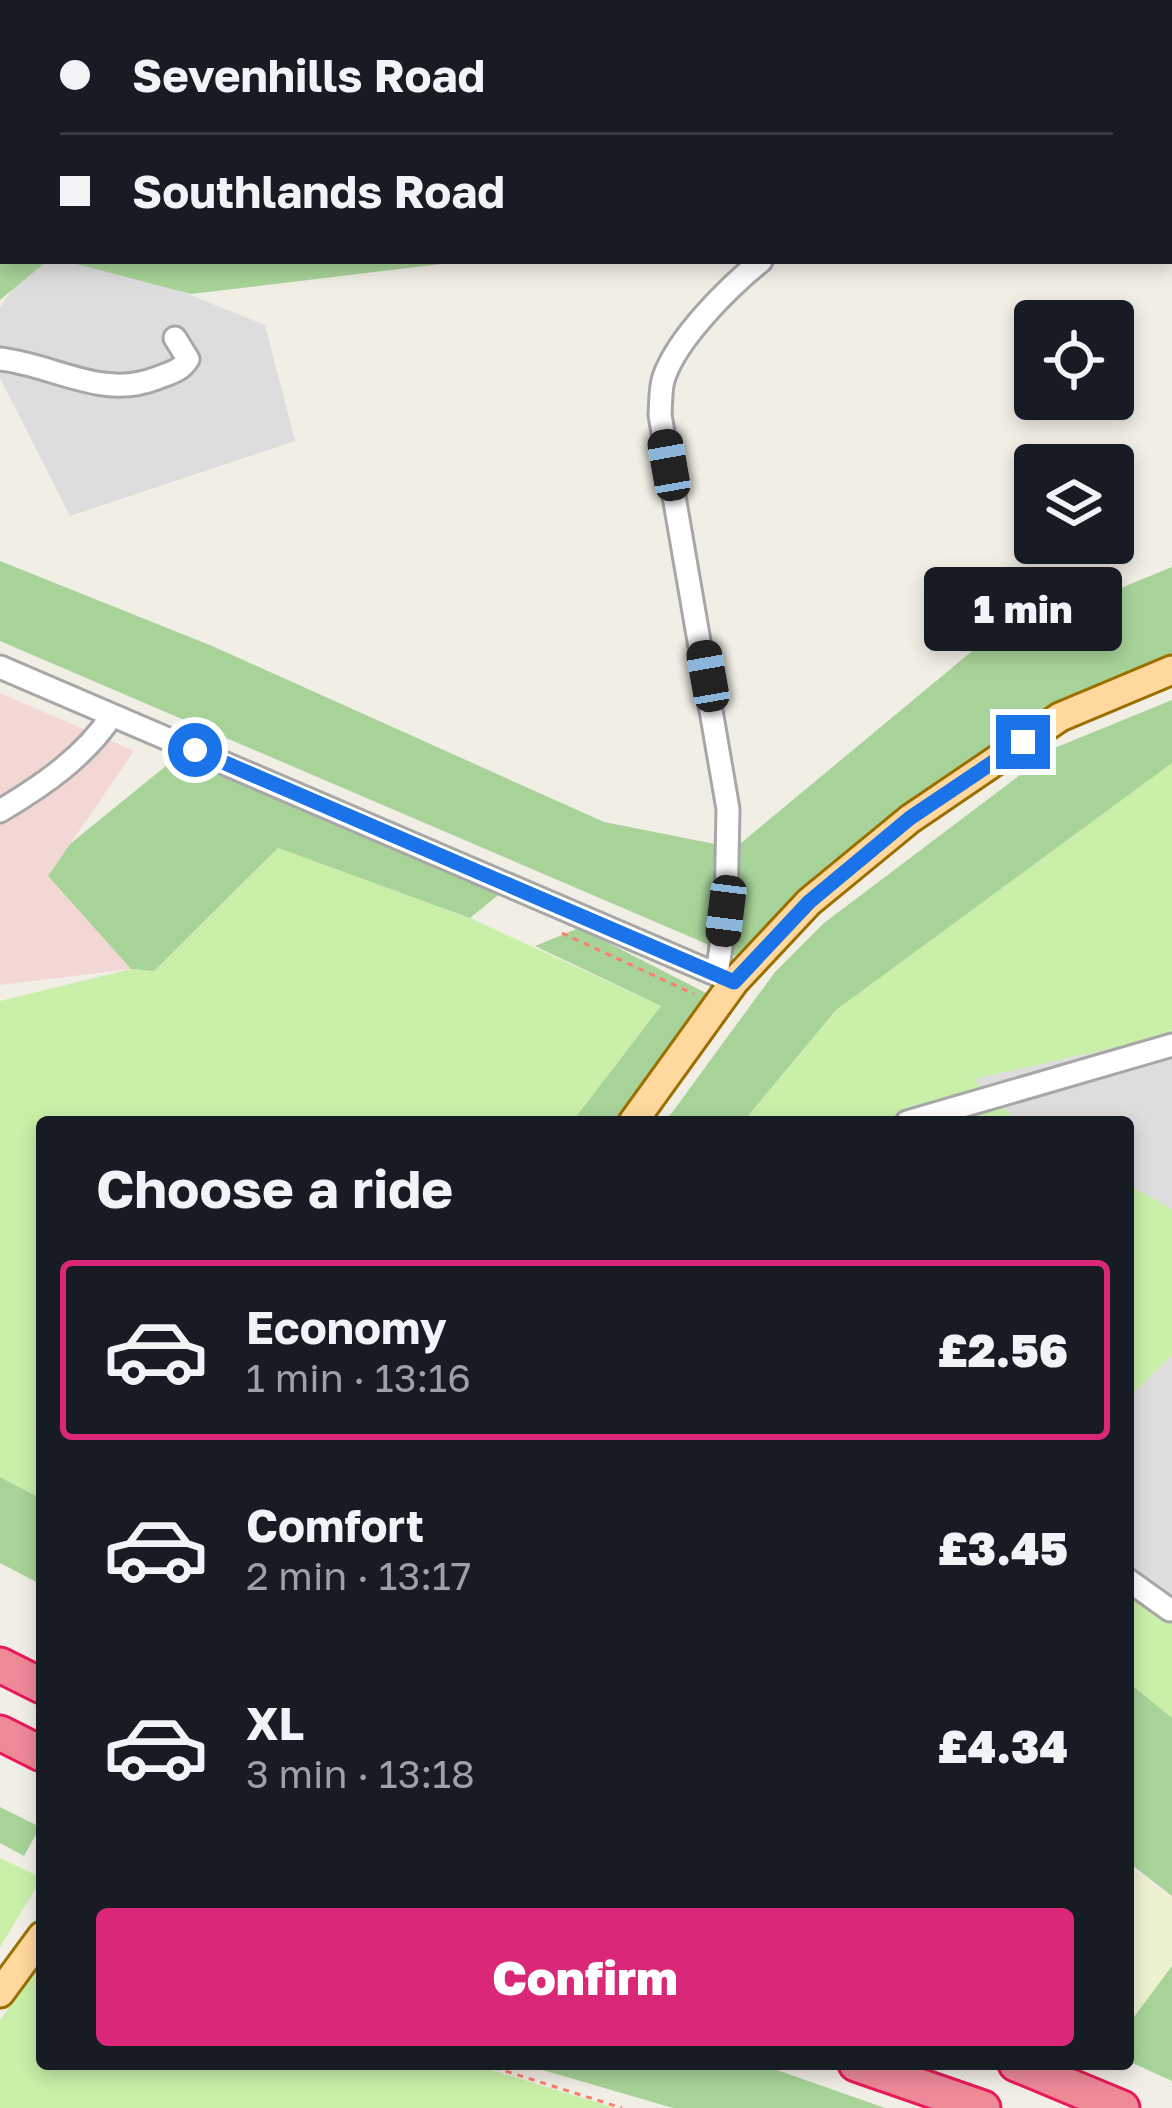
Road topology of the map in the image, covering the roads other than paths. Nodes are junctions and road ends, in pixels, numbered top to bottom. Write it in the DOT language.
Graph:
graph roads {
  1 [pos="757,264"];
  2 [pos="175,338"];
  3 [pos="0,359"];
  4 [pos="0,667"];
  5 [pos="1172,670"];
  6 [pos="112,715"];
  7 [pos="0,811"];
  8 [pos="726,978"];
  9 [pos="1172,1046"];
  10 [pos="640,1116"];
  11 [pos="928,1116"];
  12 [pos="1134,1584"];
  13 [pos="1170,1610"];
  14 [pos="0,1733"];
  15 [pos="36,1751"];
  16 [pos="36,1944"];
  17 [pos="0,1993"];
  18 [pos="873,2070"];
  19 [pos="1030,2070"];
  20 [pos="983,2108"];
  21 [pos="1122,2108"];
  1 -- 8 [label="street"];
  2 -- 3 [label="street"];
  4 -- 6 [label="street"];
  5 -- 8 [label="main road"];
  6 -- 7 [label="street"];
  6 -- 8 [label="street"];
  8 -- 10 [label="main road"];
  9 -- 11 [label="street"];
  12 -- 13 [label="street"];
  14 -- 15 [label="highway"];
  16 -- 17 [label="main road"];
  18 -- 20 [label="highway"];
  19 -- 21 [label="highway"];
}
